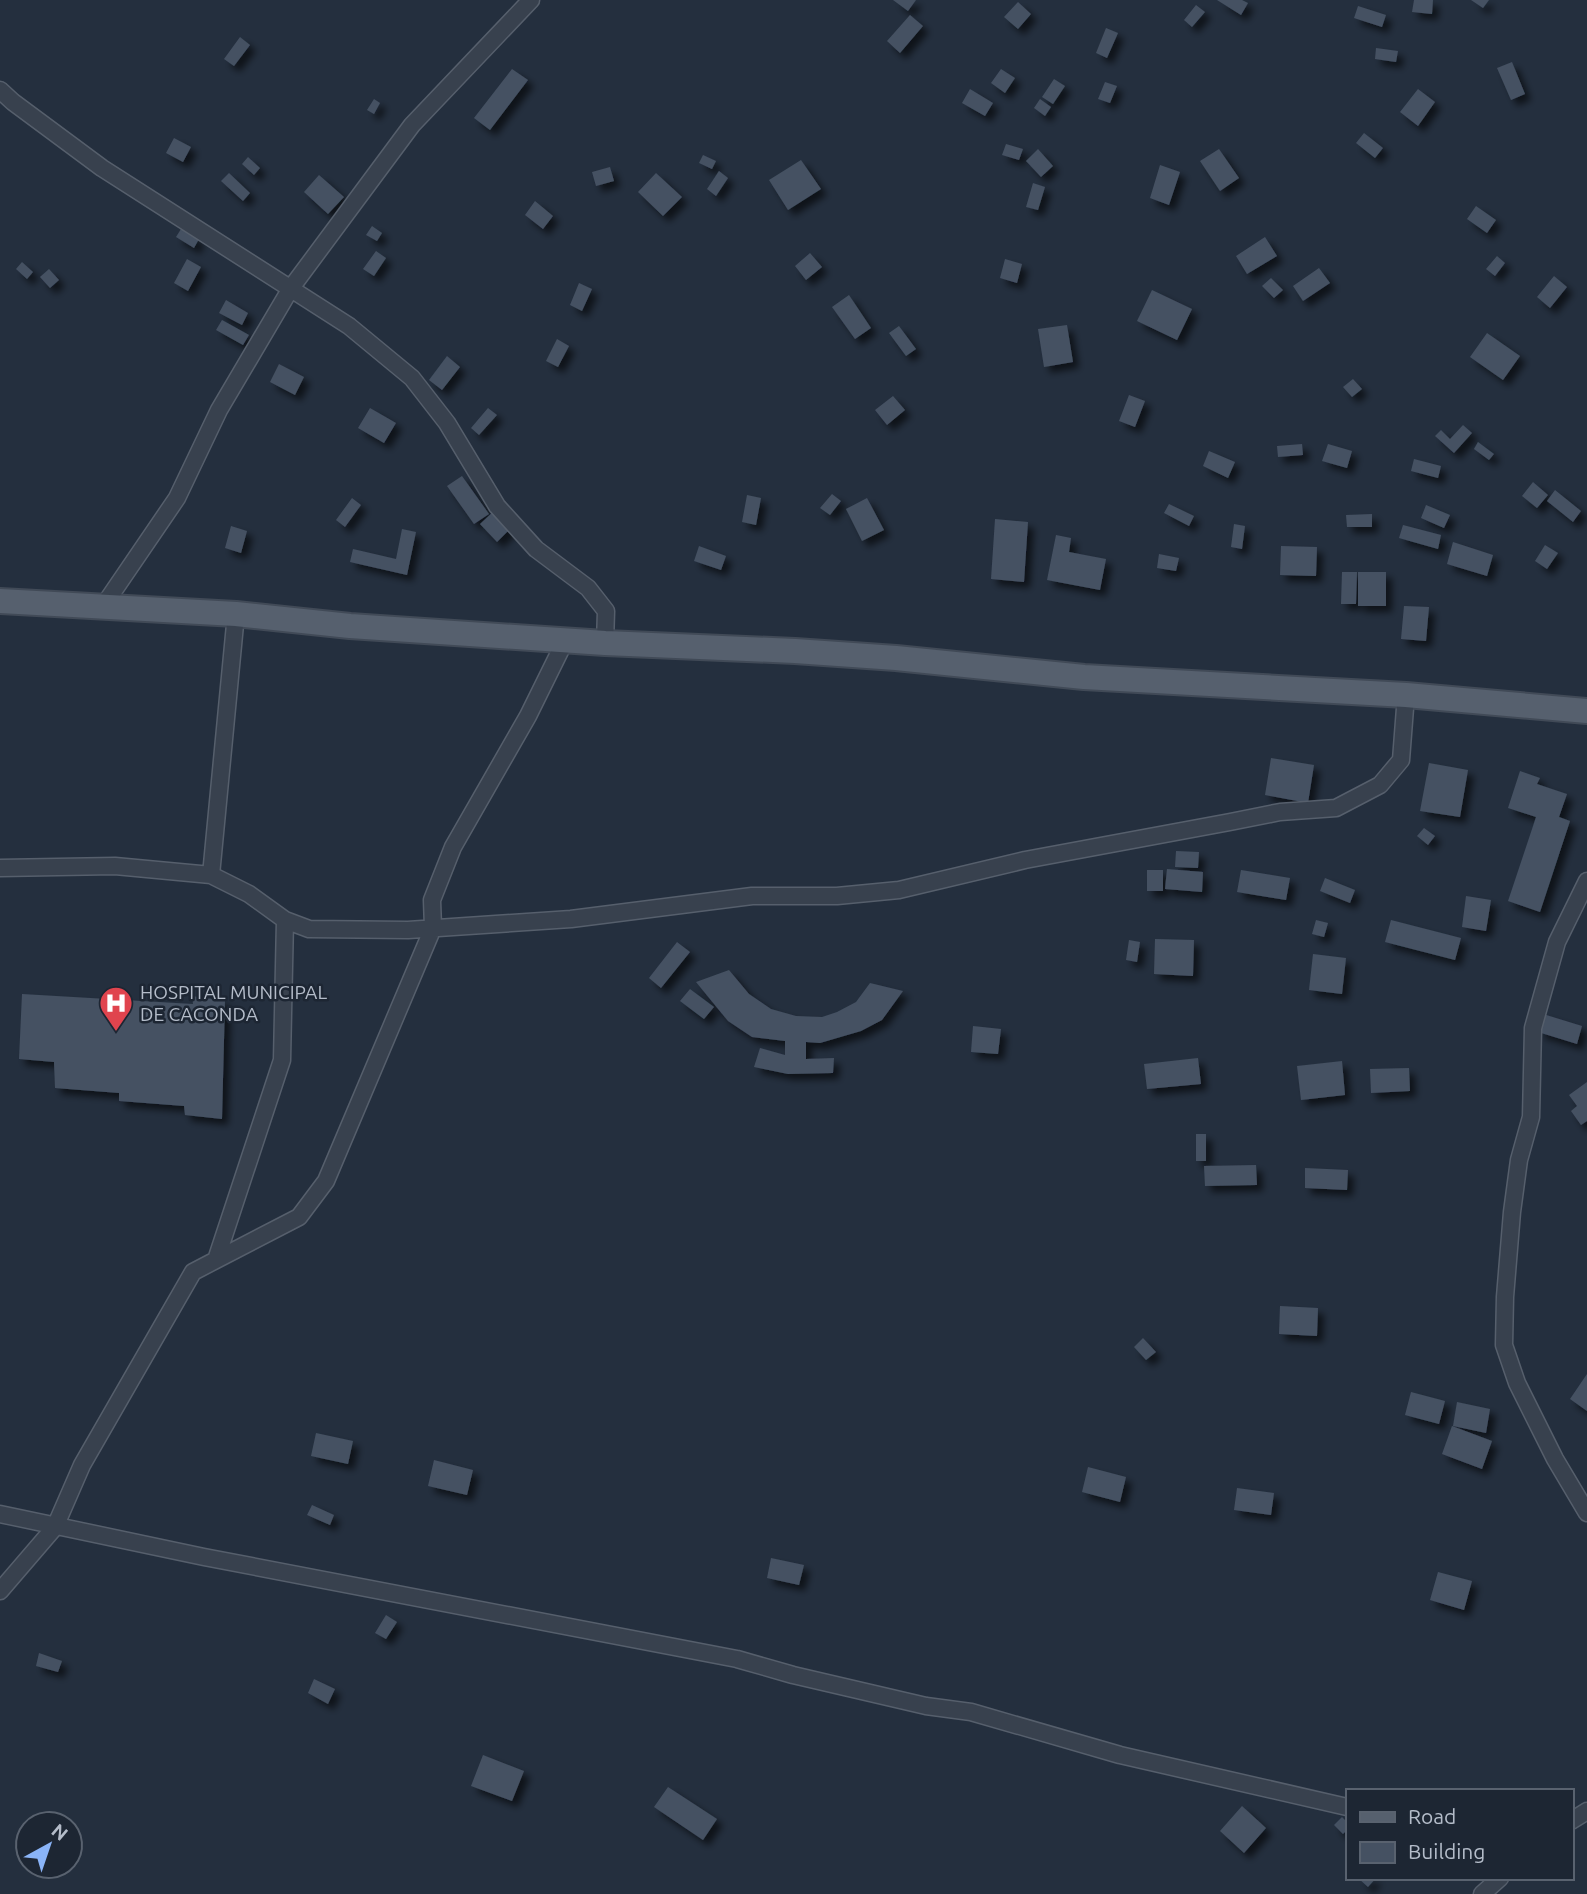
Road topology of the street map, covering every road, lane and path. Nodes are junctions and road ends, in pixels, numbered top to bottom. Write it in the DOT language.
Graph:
graph roads {
  1 [pos="531,0"];
  2 [pos="0,90"];
  3 [pos="291,288"];
  4 [pos="0,601"];
  5 [pos="104,605"];
  6 [pos="236,614"];
  7 [pos="565,640"];
  8 [pos="605,643"];
  9 [pos="1406,695"];
  10 [pos="1587,710"];
  11 [pos="0,868"];
  12 [pos="211,875"];
  13 [pos="1587,881"];
  14 [pos="285,920"];
  15 [pos="433,928"];
  16 [pos="216,1260"];
  17 [pos="1587,1513"];
  18 [pos="0,1514"];
  19 [pos="55,1527"];
  20 [pos="0,1591"];
  21 [pos="1346,1807"];
  22 [pos="1498,1880"];
  23 [pos="1482,1894"];
  1 -- 3 [label="street"];
  2 -- 3 [label="street"];
  3 -- 5 [label="street"];
  3 -- 8 [label="street"];
  4 -- 5 [label="main road"];
  5 -- 6 [label="main road"];
  6 -- 7 [label="main road"];
  6 -- 12 [label="street"];
  7 -- 8 [label="main road"];
  7 -- 15 [label="street"];
  8 -- 9 [label="main road"];
  9 -- 10 [label="main road"];
  9 -- 15 [label="street"];
  11 -- 12 [label="street"];
  12 -- 14 [label="street"];
  13 -- 17 [label="street"];
  14 -- 15 [label="street"];
  14 -- 16 [label="street"];
  15 -- 16 [label="street"];
  16 -- 19 [label="street"];
  18 -- 19 [label="street"];
  19 -- 20 [label="street"];
  19 -- 21 [label="street"];
  22 -- 23 [label="street"];
}
